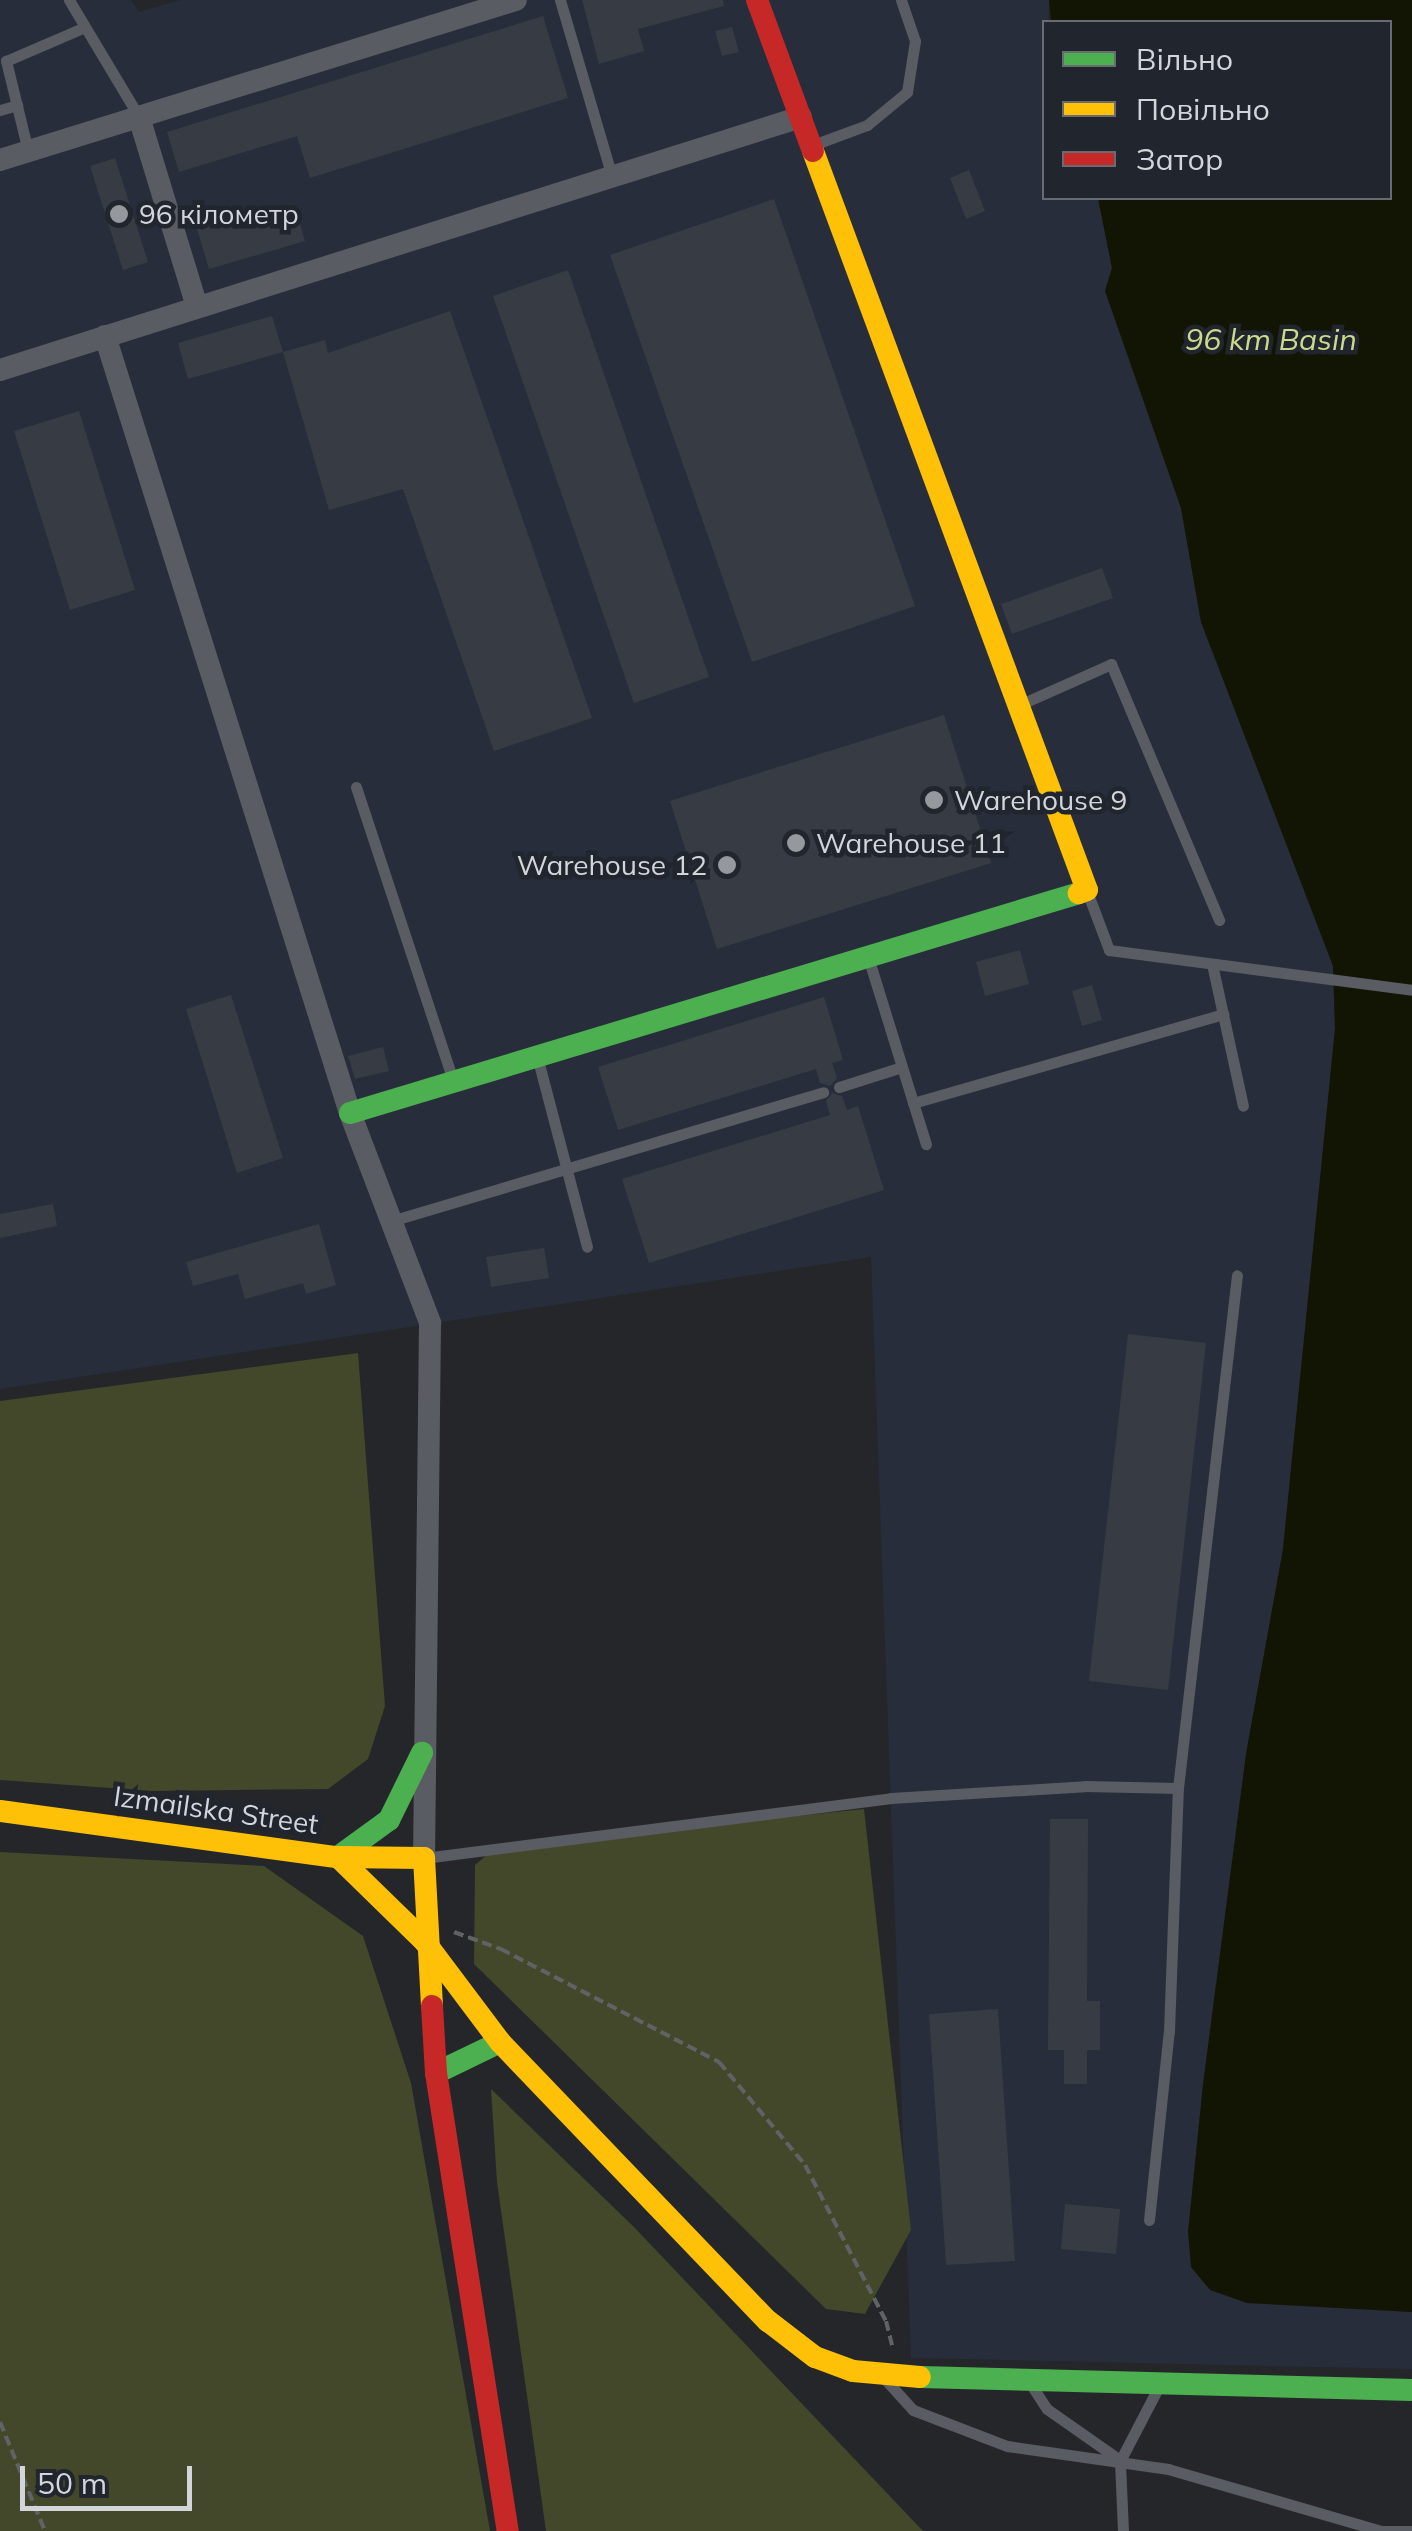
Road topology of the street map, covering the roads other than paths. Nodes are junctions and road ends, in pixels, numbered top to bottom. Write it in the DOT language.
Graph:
graph roads {
  1 [pos="69,0"];
  2 [pos="516,0"];
  3 [pos="560,0"];
  4 [pos="758,0"];
  5 [pos="901,0"];
  6 [pos="86,27"];
  7 [pos="16,105"];
  8 [pos="0,110"];
  9 [pos="139,117"];
  10 [pos="801,117"];
  11 [pos="811,146"];
  12 [pos="28,151"];
  13 [pos="0,160"];
  14 [pos="612,176"];
  15 [pos="197,308"];
  16 [pos="105,336"];
  17 [pos="0,370"];
  18 [pos="1019,705"];
  19 [pos="356,788"];
  20 [pos="1087,890"];
  21 [pos="1220,920"];
  22 [pos="868,956"];
  23 [pos="1212,964"];
  24 [pos="1412,990"];
  25 [pos="1223,1014"];
  26 [pos="537,1056"];
  27 [pos="902,1067"];
  28 [pos="453,1082"];
  29 [pos="840,1086"];
  30 [pos="823,1092"];
  31 [pos="913,1103"];
  32 [pos="1243,1106"];
  33 [pos="350,1113"];
  34 [pos="926,1144"];
  35 [pos="566,1166"];
  36 [pos="391,1221"];
  37 [pos="587,1247"];
  38 [pos="1237,1275"];
  39 [pos="422,1753"];
  40 [pos="1178,1788"];
  41 [pos="0,1812"];
  42 [pos="338,1858"];
  43 [pos="424,1858"];
  44 [pos="425,1942"];
  45 [pos="500,2042"];
  46 [pos="436,2072"];
  47 [pos="1149,2220"];
  48 [pos="892,2377"];
  49 [pos="1029,2380"];
  50 [pos="1160,2384"];
  51 [pos="1412,2390"];
  52 [pos="1120,2460"];
  53 [pos="508,2531"];
  54 [pos="1123,2531"];
  55 [pos="1412,2531"];
  1 -- 6 [label="lane"];
  2 -- 9 [label="street"];
  3 -- 14 [label="lane"];
  4 -- 10 [label="street"];
  5 -- 11 [label="lane"];
  6 -- 7 [label="lane"];
  6 -- 9 [label="lane"];
  7 -- 8 [label="lane"];
  7 -- 12 [label="lane"];
  9 -- 12 [label="street"];
  9 -- 15 [label="street"];
  10 -- 11 [label="street"];
  10 -- 14 [label="street"];
  11 -- 18 [label="street"];
  12 -- 13 [label="street"];
  14 -- 15 [label="street"];
  15 -- 16 [label="street"];
  16 -- 17 [label="street"];
  16 -- 33 [label="street"];
  18 -- 20 [label="street"];
  18 -- 21 [label="lane"];
  19 -- 28 [label="lane"];
  20 -- 22 [label="street"];
  20 -- 23 [label="lane"];
  22 -- 26 [label="street"];
  22 -- 27 [label="lane"];
  23 -- 24 [label="lane"];
  23 -- 25 [label="lane"];
  25 -- 31 [label="lane"];
  25 -- 32 [label="lane"];
  26 -- 28 [label="street"];
  26 -- 35 [label="lane"];
  27 -- 29 [label="lane"];
  27 -- 31 [label="lane"];
  28 -- 33 [label="street"];
  30 -- 35 [label="lane"];
  31 -- 34 [label="lane"];
  33 -- 36 [label="street"];
  35 -- 36 [label="lane"];
  35 -- 37 [label="lane"];
  36 -- 39 [label="street"];
  38 -- 40 [label="lane"];
  39 -- 42 [label="street"];
  39 -- 43 [label="street"];
  40 -- 43 [label="lane"];
  40 -- 47 [label="lane"];
  41 -- 42 [label="street, Izmailska Street"];
  42 -- 43 [label="street, Izmailska Street"];
  42 -- 44 [label="street"];
  43 -- 44 [label="street"];
  44 -- 45 [label="street"];
  44 -- 46 [label="street"];
  45 -- 46 [label="street"];
  45 -- 48 [label="street"];
  46 -- 53 [label="street"];
  48 -- 49 [label="street"];
  48 -- 52 [label="lane"];
  49 -- 50 [label="street"];
  49 -- 52 [label="lane"];
  50 -- 51 [label="street"];
  50 -- 52 [label="lane"];
  52 -- 54 [label="lane"];
  52 -- 55 [label="lane"];
}
